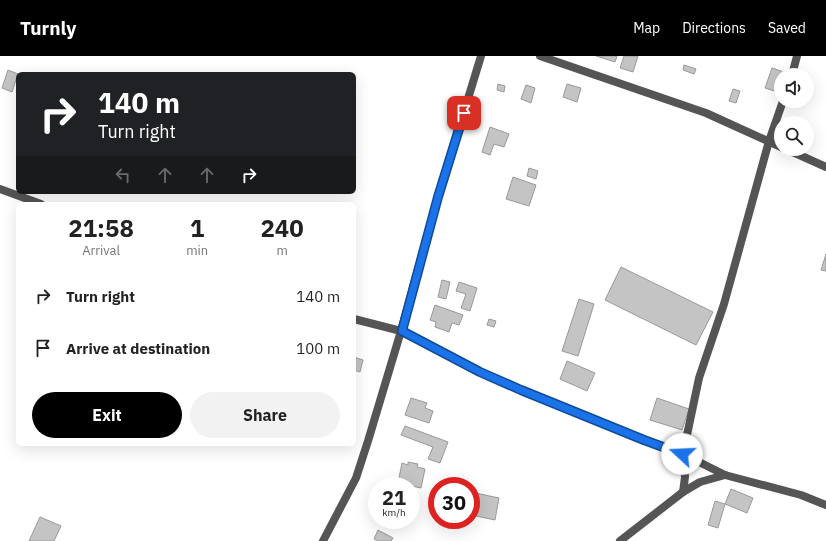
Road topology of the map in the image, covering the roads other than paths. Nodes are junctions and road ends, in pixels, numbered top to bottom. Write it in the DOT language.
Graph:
graph roads {
  1 [pos="481,56"];
  2 [pos="540,56"];
  3 [pos="797,56"];
  4 [pos="794,68"];
  5 [pos="781,108"];
  6 [pos="769,141"];
  7 [pos="774,144"];
  8 [pos="802,156"];
  9 [pos="826,167"];
  10 [pos="0,189"];
  11 [pos="36,202"];
  12 [pos="356,320"];
  13 [pos="402,331"];
  14 [pos="682,454"];
  15 [pos="725,475"];
  16 [pos="683,492"];
  17 [pos="826,505"];
  18 [pos="323,541"];
  19 [pos="620,541"];
  1 -- 13 [label="street"];
  2 -- 6 [label="street"];
  3 -- 4 [label="street"];
  5 -- 6 [label="street"];
  6 -- 7 [label="street"];
  6 -- 14 [label="street"];
  8 -- 9 [label="street"];
  10 -- 11 [label="street"];
  12 -- 13 [label="street"];
  13 -- 14 [label="street"];
  13 -- 18 [label="street"];
  14 -- 15 [label="street"];
  14 -- 16 [label="street"];
  15 -- 16 [label="street"];
  15 -- 17 [label="street"];
  16 -- 19 [label="street"];
}
